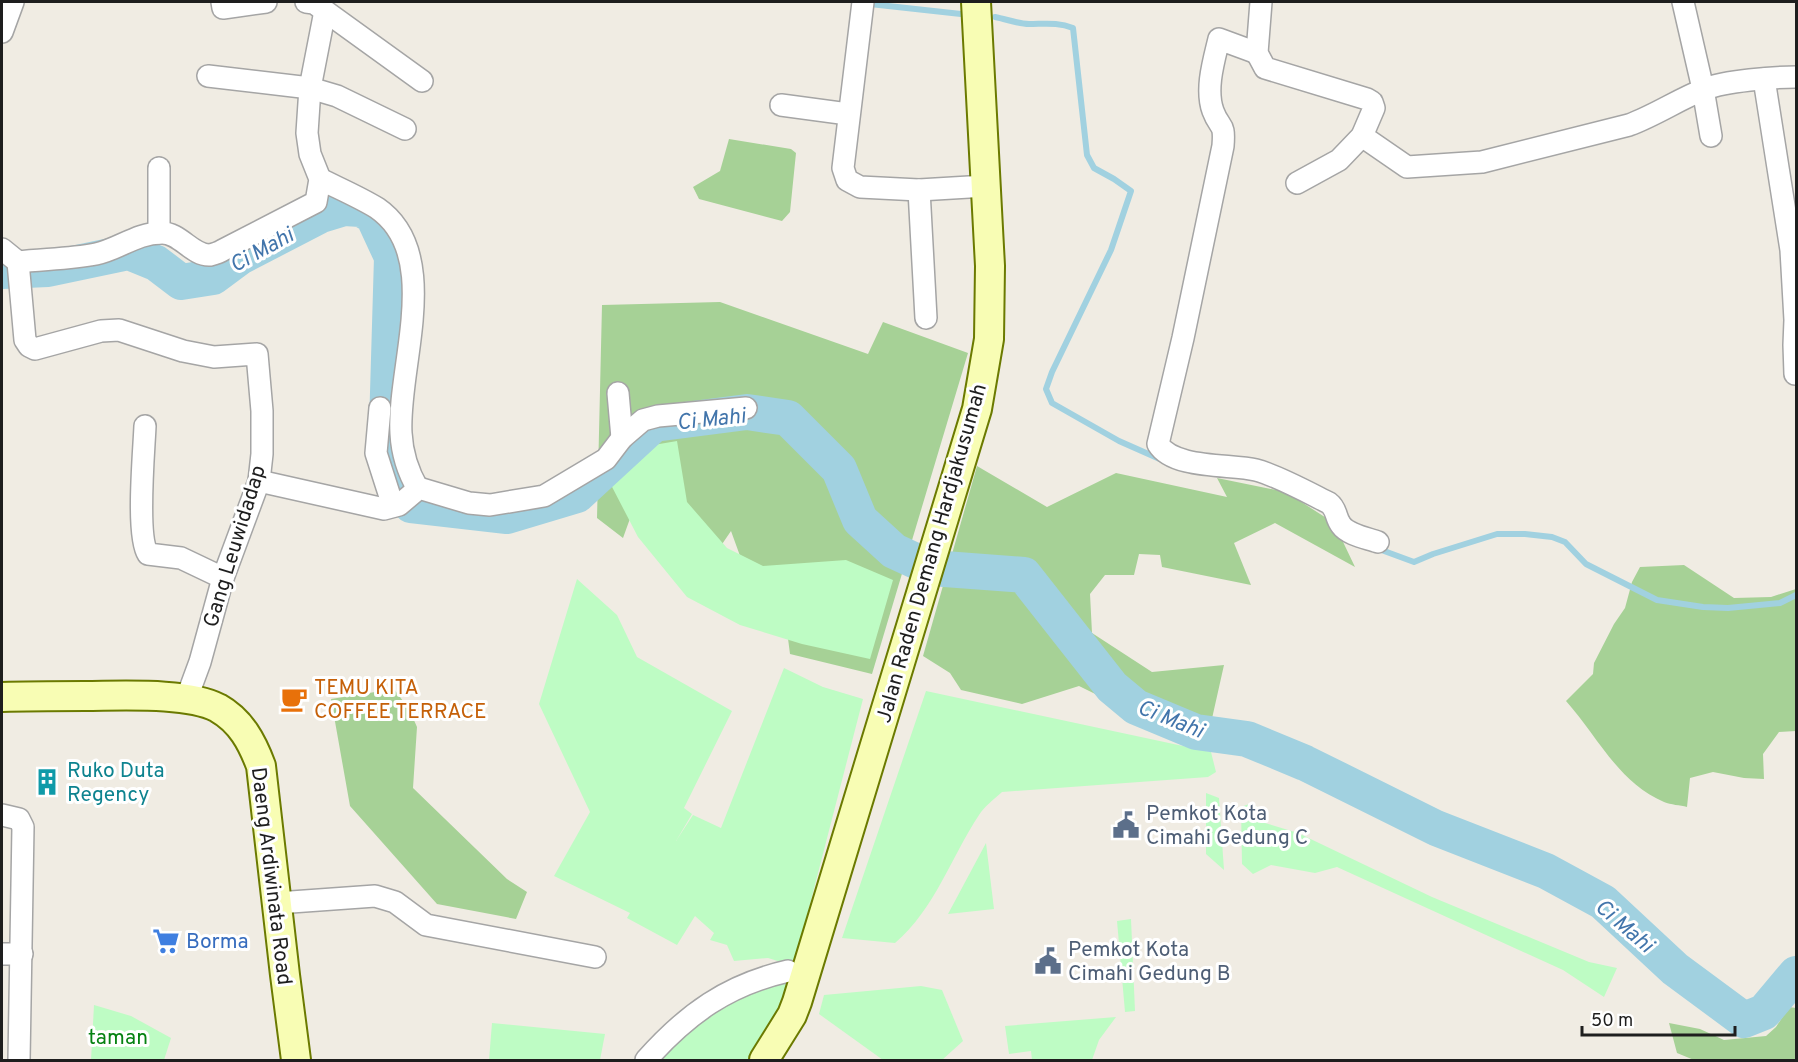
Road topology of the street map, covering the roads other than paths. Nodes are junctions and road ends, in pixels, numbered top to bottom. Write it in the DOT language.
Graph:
graph roads {
  1 [pos="13,2"];
  2 [pos="222,2"];
  3 [pos="266,2"];
  4 [pos="863,2"];
  5 [pos="1261,2"];
  6 [pos="1683,2"];
  7 [pos="977,3"];
  8 [pos="316,6"];
  9 [pos="2,32"];
  10 [pos="1257,53"];
  11 [pos="208,76"];
  12 [pos="1797,77"];
  13 [pos="1764,79"];
  14 [pos="422,81"];
  15 [pos="310,88"];
  16 [pos="1703,89"];
  17 [pos="781,105"];
  18 [pos="848,114"];
  19 [pos="405,129"];
  20 [pos="1362,136"];
  21 [pos="1711,136"];
  22 [pos="159,168"];
  23 [pos="320,179"];
  24 [pos="1297,183"];
  25 [pos="986,186"];
  26 [pos="919,190"];
  27 [pos="159,233"];
  28 [pos="10,255"];
  29 [pos="926,318"];
  30 [pos="1796,374"];
  31 [pos="618,393"];
  32 [pos="380,408"];
  33 [pos="746,408"];
  34 [pos="145,426"];
  35 [pos="622,438"];
  36 [pos="259,481"];
  37 [pos="406,498"];
  38 [pos="1378,542"];
  39 [pos="222,578"];
  40 [pos="2,697"];
  41 [pos="186,700"];
  42 [pos="2,815"];
  43 [pos="277,903"];
  44 [pos="12,954"];
  45 [pos="595,957"];
  46 [pos="788,971"];
  47 [pos="19,1060"];
  48 [pos="297,1060"];
  49 [pos="646,1060"];
  50 [pos="764,1060"];
  1 -- 9 [label="street"];
  2 -- 3 [label="street"];
  4 -- 18 [label="street"];
  5 -- 10 [label="street"];
  6 -- 16 [label="street"];
  7 -- 25 [label="main road, Jalan Raden Demang Hardjakusumah"];
  8 -- 14 [label="street"];
  8 -- 15 [label="street"];
  10 -- 20 [label="street"];
  10 -- 38 [label="street"];
  11 -- 15 [label="street"];
  12 -- 13 [label="street"];
  13 -- 16 [label="street"];
  13 -- 30 [label="street"];
  15 -- 19 [label="street"];
  15 -- 23 [label="street"];
  16 -- 20 [label="street"];
  16 -- 21 [label="street"];
  17 -- 18 [label="street"];
  18 -- 26 [label="street"];
  20 -- 24 [label="street"];
  22 -- 27 [label="street"];
  23 -- 27 [label="street"];
  23 -- 37 [label="street"];
  25 -- 26 [label="street"];
  25 -- 50 [label="main road, Jalan Raden Demang Hardjakusumah"];
  26 -- 29 [label="street"];
  27 -- 28 [label="street"];
  28 -- 36 [label="street, Gang Leuwidadap"];
  31 -- 35 [label="street"];
  32 -- 37 [label="street"];
  33 -- 35 [label="street"];
  34 -- 39 [label="street"];
  35 -- 37 [label="street"];
  36 -- 37 [label="street"];
  36 -- 39 [label="street, Gang Leuwidadap"];
  39 -- 41 [label="street, Gang Leuwidadap"];
  40 -- 41 [label="main road, Daeng Ardiwinata Road"];
  41 -- 43 [label="main road, Daeng Ardiwinata Road"];
  42 -- 44 [label="street"];
  43 -- 45 [label="street"];
  43 -- 48 [label="main road, Daeng Ardiwinata Road"];
  44 -- 47 [label="street"];
  46 -- 49 [label="street"];
}
